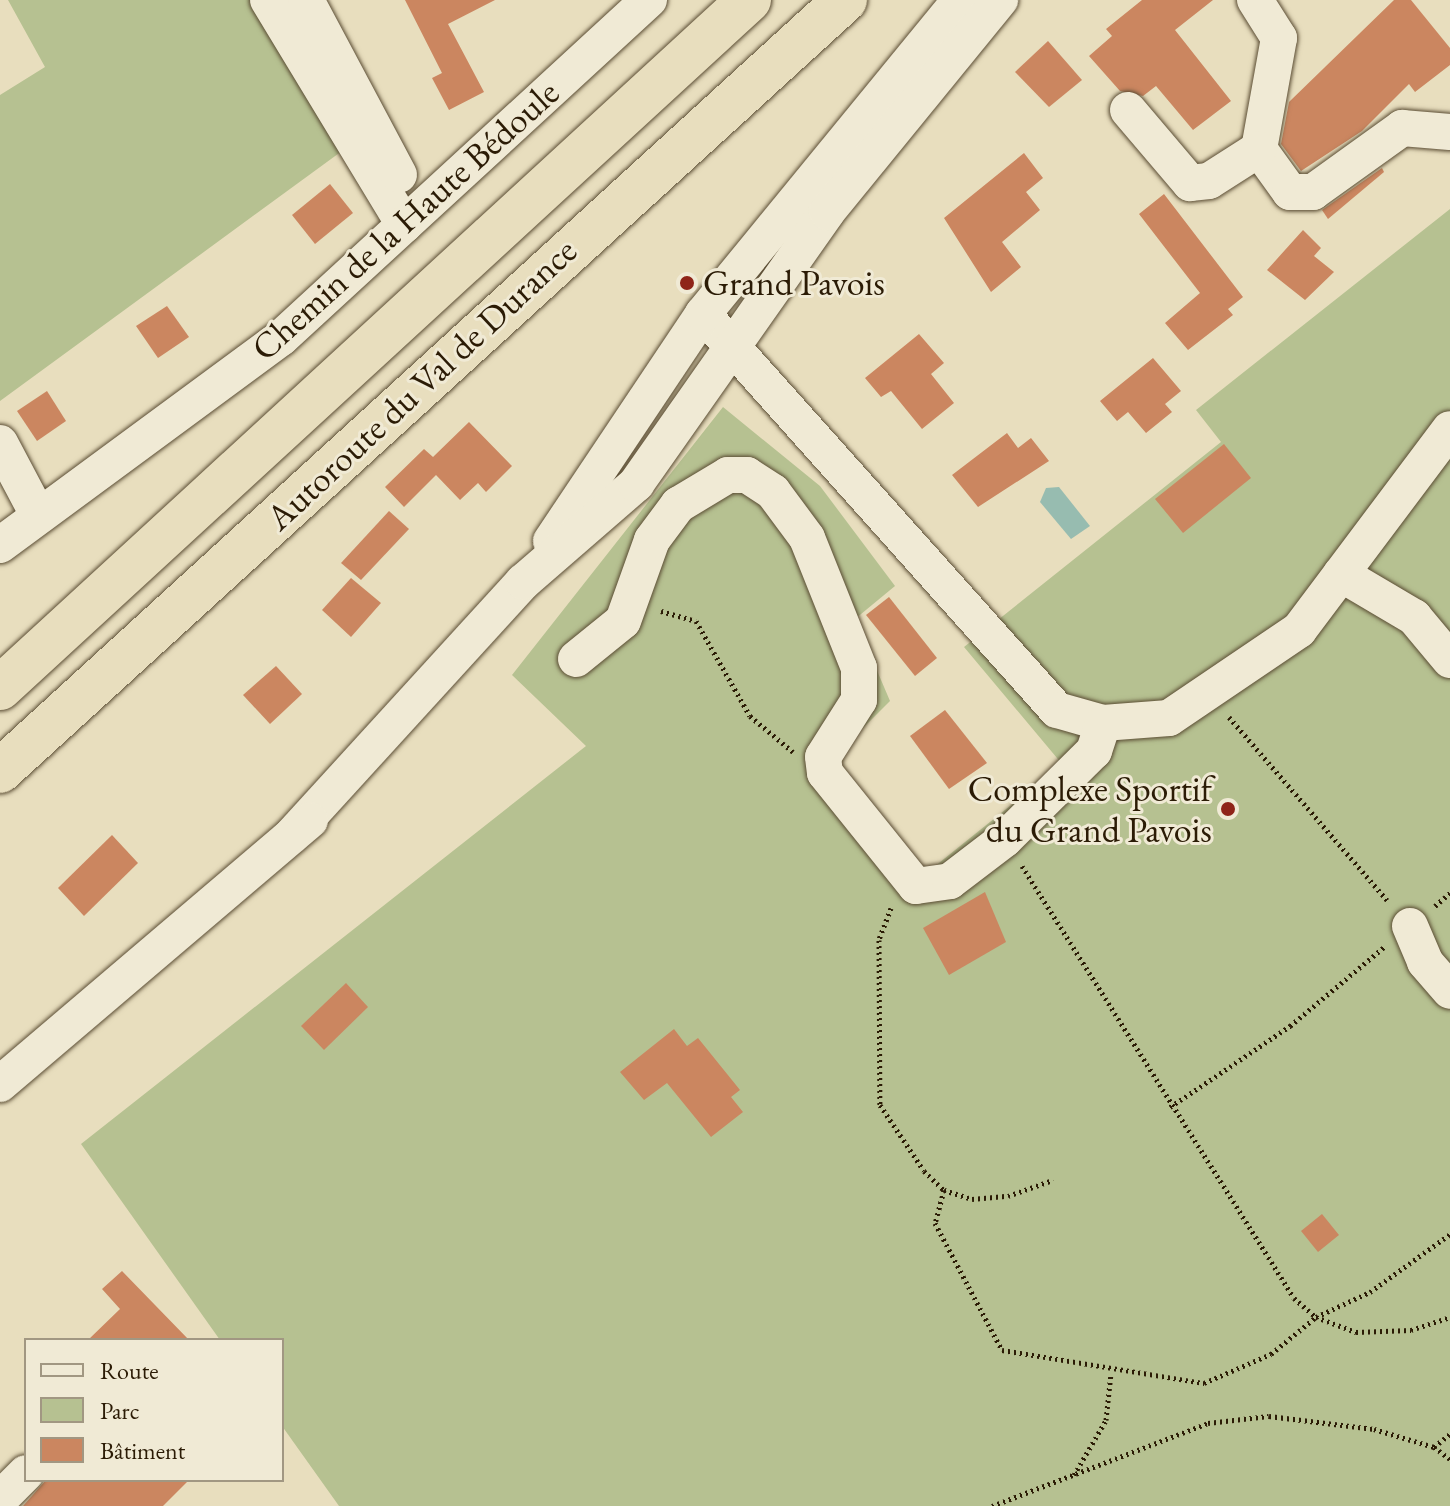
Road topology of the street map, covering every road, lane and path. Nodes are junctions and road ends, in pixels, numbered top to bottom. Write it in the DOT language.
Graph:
graph roads {
  1 [pos="268,0"];
  2 [pos="306,0"];
  3 [pos="649,0"];
  4 [pos="749,0"];
  5 [pos="845,0"];
  6 [pos="960,0"];
  7 [pos="1000,0"];
  8 [pos="1255,0"];
  9 [pos="1128,110"];
  10 [pos="1450,132"];
  11 [pos="1259,149"];
  12 [pos="411,218"];
  13 [pos="703,314"];
  14 [pos="736,345"];
  15 [pos="1450,429"];
  16 [pos="0,443"];
  17 [pos="36,511"];
  18 [pos="0,545"];
  19 [pos="1341,574"];
  20 [pos="523,582"];
  21 [pos="1378,592"];
  22 [pos="1427,595"];
  23 [pos="635,603"];
  24 [pos="146,637"];
  25 [pos="576,659"];
  26 [pos="1450,660"];
  27 [pos="0,688"];
  28 [pos="1208,692"];
  29 [pos="1103,723"];
  30 [pos="823,766"];
  31 [pos="0,771"];
  32 [pos="0,780"];
  33 [pos="1005,839"];
  34 [pos="916,886"];
  35 [pos="1450,893"];
  36 [pos="223,895"];
  37 [pos="1410,926"];
  38 [pos="1450,991"];
  39 [pos="0,1062"];
  40 [pos="0,1084"];
  41 [pos="1170,1107"];
  42 [pos="1053,1180"];
  43 [pos="944,1190"];
  44 [pos="1450,1234"];
  45 [pos="1316,1317"];
  46 [pos="1450,1317"];
  47 [pos="1111,1373"];
  48 [pos="1450,1434"];
  49 [pos="1434,1447"];
  50 [pos="1450,1459"];
  51 [pos="1074,1476"];
  52 [pos="992,1506"];
  1 -- 12 [label="street"];
  2 -- 12 [label="street"];
  3 -- 12 [label="street, Chemin de la Haute Bédoule"];
  4 -- 27 [label="highway, Autoroute du Val de Durance"];
  5 -- 24 [label="highway, Autoroute du Val de Durance"];
  6 -- 13 [label="street"];
  7 -- 14 [label="street"];
  8 -- 11 [label="street"];
  9 -- 11 [label="street"];
  10 -- 11 [label="street"];
  12 -- 17 [label="street, Chemin de la Haute Bédoule"];
  13 -- 14 [label="street"];
  13 -- 20 [label="street"];
  14 -- 20 [label="street"];
  14 -- 29 [label="street"];
  15 -- 19 [label="street"];
  16 -- 17 [label="street"];
  17 -- 18 [label="street, Chemin de la Haute Bédoule"];
  19 -- 21 [label="street"];
  19 -- 28 [label="street"];
  20 -- 36 [label="street"];
  21 -- 22 [label="street"];
  21 -- 26 [label="street"];
  23 -- 25 [label="street"];
  23 -- 30 [label="path"];
  23 -- 30 [label="street"];
  24 -- 31 [label="highway, Autoroute du Val de Durance"];
  24 -- 32 [label="highway"];
  28 -- 29 [label="street"];
  28 -- 37 [label="path"];
  29 -- 33 [label="street"];
  30 -- 34 [label="street"];
  33 -- 34 [label="street"];
  33 -- 41 [label="path"];
  34 -- 43 [label="path"];
  35 -- 37 [label="path"];
  36 -- 39 [label="street"];
  36 -- 40 [label="street"];
  37 -- 38 [label="street"];
  37 -- 41 [label="path"];
  41 -- 45 [label="path"];
  42 -- 43 [label="path"];
  43 -- 47 [label="path"];
  44 -- 45 [label="path"];
  45 -- 46 [label="path"];
  45 -- 47 [label="path"];
  47 -- 51 [label="path"];
  48 -- 49 [label="path"];
  49 -- 50 [label="path"];
  49 -- 51 [label="path"];
  51 -- 52 [label="path"];
}
